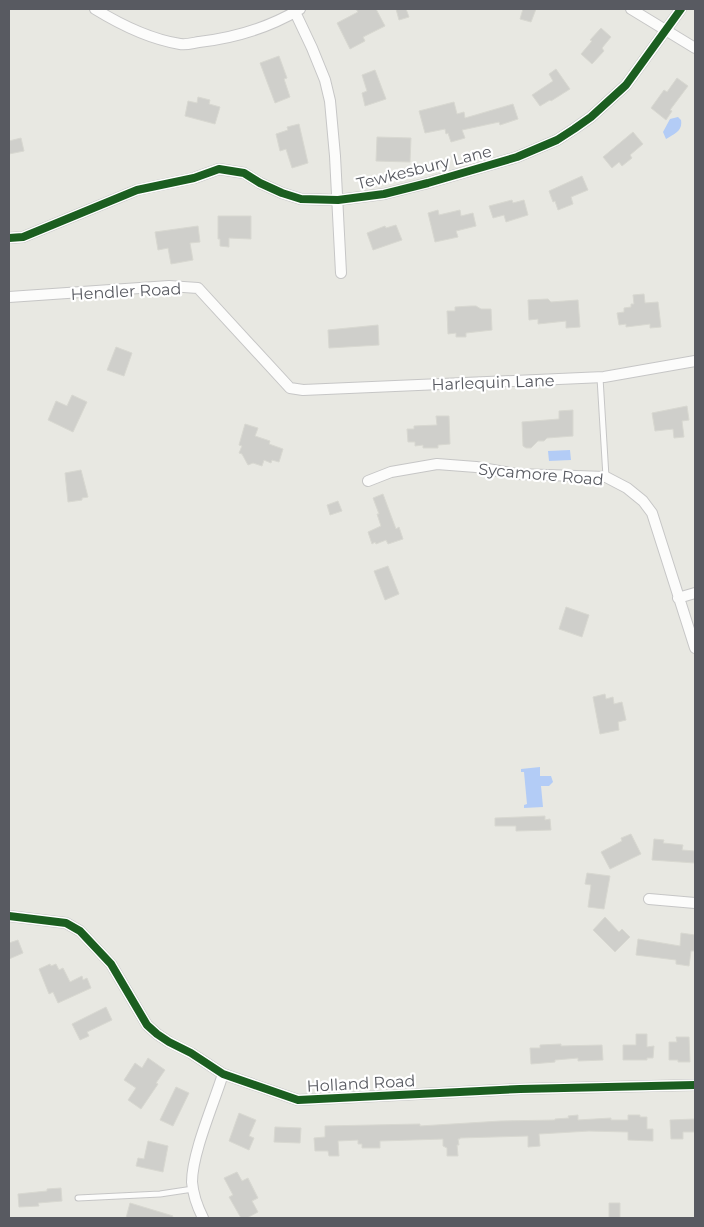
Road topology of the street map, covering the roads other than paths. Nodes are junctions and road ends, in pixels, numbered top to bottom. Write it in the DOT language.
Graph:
graph roads {
  1 [pos="95,9"];
  2 [pos="631,9"];
  3 [pos="681,9"];
  4 [pos="298,10"];
  5 [pos="665,31"];
  6 [pos="695,48"];
  7 [pos="338,200"];
  8 [pos="9,238"];
  9 [pos="341,273"];
  10 [pos="9,297"];
  11 [pos="695,361"];
  12 [pos="600,377"];
  13 [pos="290,388"];
  14 [pos="606,477"];
  15 [pos="368,481"];
  16 [pos="695,593"];
  17 [pos="678,598"];
  18 [pos="695,648"];
  19 [pos="649,899"];
  20 [pos="695,903"];
  21 [pos="9,916"];
  22 [pos="223,1074"];
  23 [pos="695,1085"];
  24 [pos="193,1189"];
  25 [pos="78,1198"];
  26 [pos="203,1218"];
  1 -- 4 [label="street"];
  2 -- 5 [label="street"];
  3 -- 5 [label="street, Tewkesbury Lane"];
  4 -- 7 [label="street"];
  5 -- 6 [label="street"];
  5 -- 7 [label="street, Tewkesbury Lane"];
  7 -- 8 [label="street, Tewkesbury Lane"];
  7 -- 9 [label="street"];
  10 -- 13 [label="street, Hendler Road"];
  11 -- 12 [label="street, Harlequin Lane"];
  12 -- 13 [label="street, Harlequin Lane"];
  12 -- 14 [label="lane"];
  14 -- 15 [label="street, Sycamore Road"];
  14 -- 17 [label="street, Sycamore Road"];
  16 -- 17 [label="street"];
  17 -- 18 [label="street, Sycamore Road"];
  19 -- 20 [label="street"];
  21 -- 22 [label="street, Holland Road"];
  22 -- 23 [label="street, Holland Road"];
  22 -- 24 [label="street"];
  24 -- 25 [label="lane"];
  24 -- 26 [label="street"];
}
